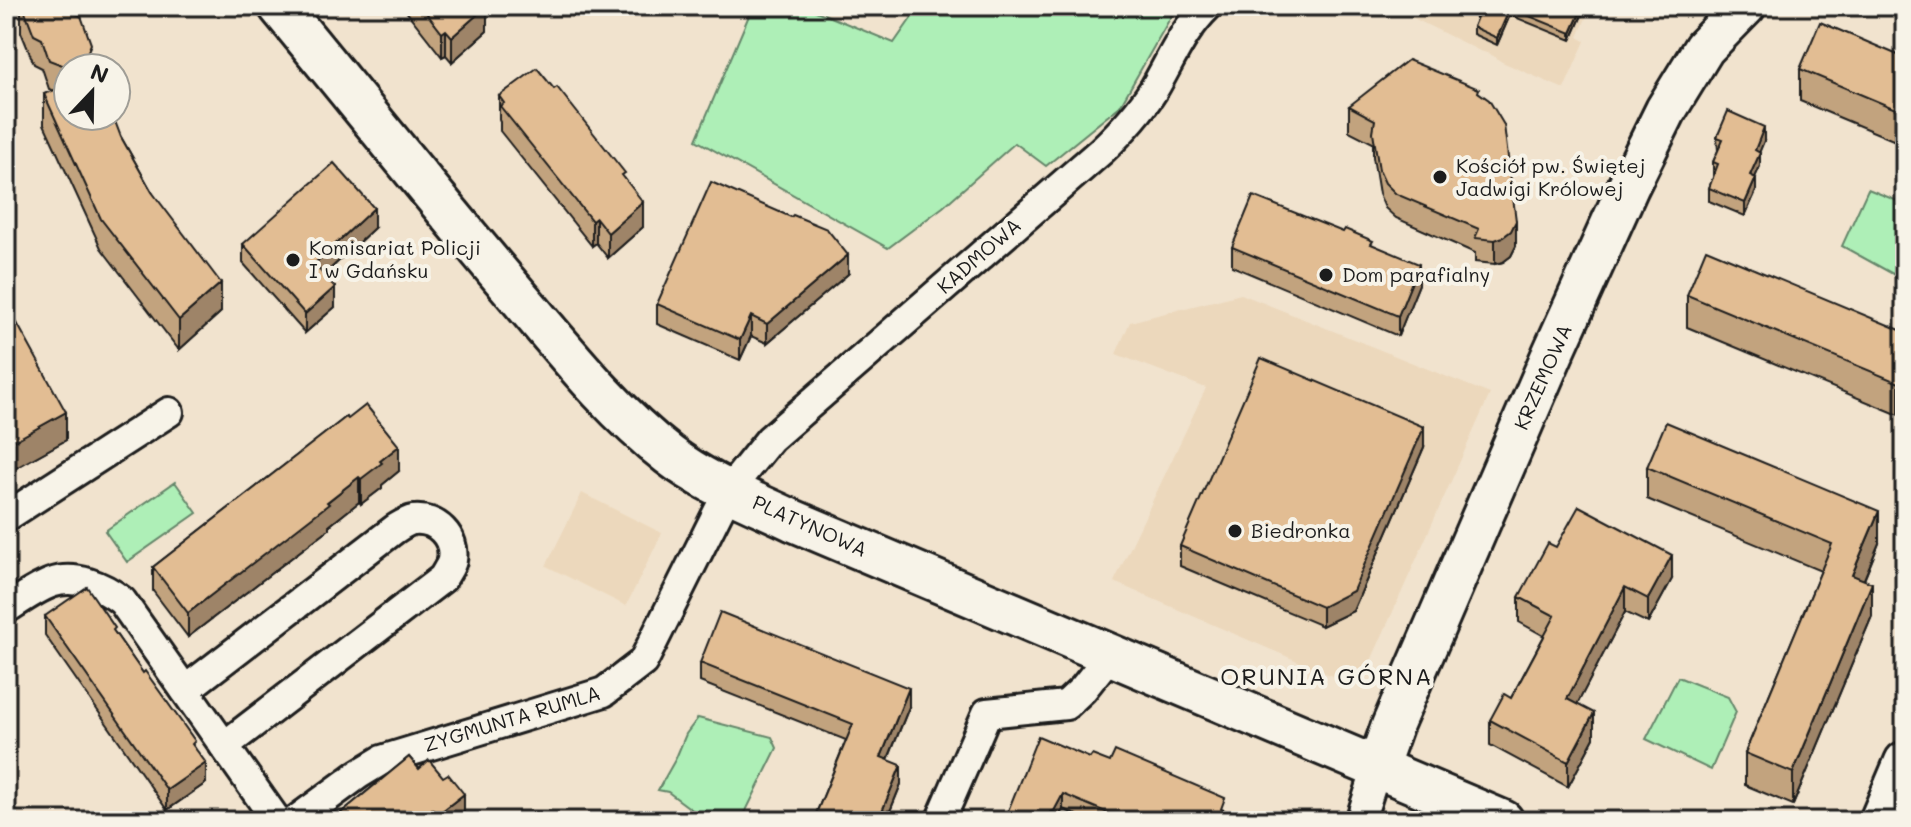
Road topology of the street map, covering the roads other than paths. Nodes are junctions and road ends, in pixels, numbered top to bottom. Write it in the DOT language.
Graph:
graph roads {
  1 [pos="279,6"];
  2 [pos="1208,6"];
  3 [pos="1745,6"];
  4 [pos="169,412"];
  5 [pos="729,490"];
  6 [pos="6,517"];
  7 [pos="6,609"];
  8 [pos="1110,655"];
  9 [pos="185,690"];
  10 [pos="224,746"];
  11 [pos="1905,762"];
  12 [pos="1377,768"];
  13 [pos="277,821"];
  14 [pos="295,821"];
  15 [pos="940,821"];
  16 [pos="1360,821"];
  17 [pos="1503,821"];
  18 [pos="1880,821"];
  1 -- 5 [label="street, PLATYNOWA"];
  2 -- 5 [label="street, KADMOWA"];
  3 -- 12 [label="street, KRZEMOWA"];
  4 -- 6 [label="street"];
  5 -- 8 [label="street, PLATYNOWA"];
  5 -- 14 [label="street, ZYGMUNTA RUMLA"];
  7 -- 9 [label="street"];
  8 -- 12 [label="street, PLATYNOWA"];
  8 -- 15 [label="street"];
  9 -- 10 [label="street"];
  9 -- 10 [label="street"];
  10 -- 13 [label="street"];
  11 -- 18 [label="street"];
  12 -- 16 [label="street"];
  12 -- 17 [label="street, PLATYNOWA"];
}
